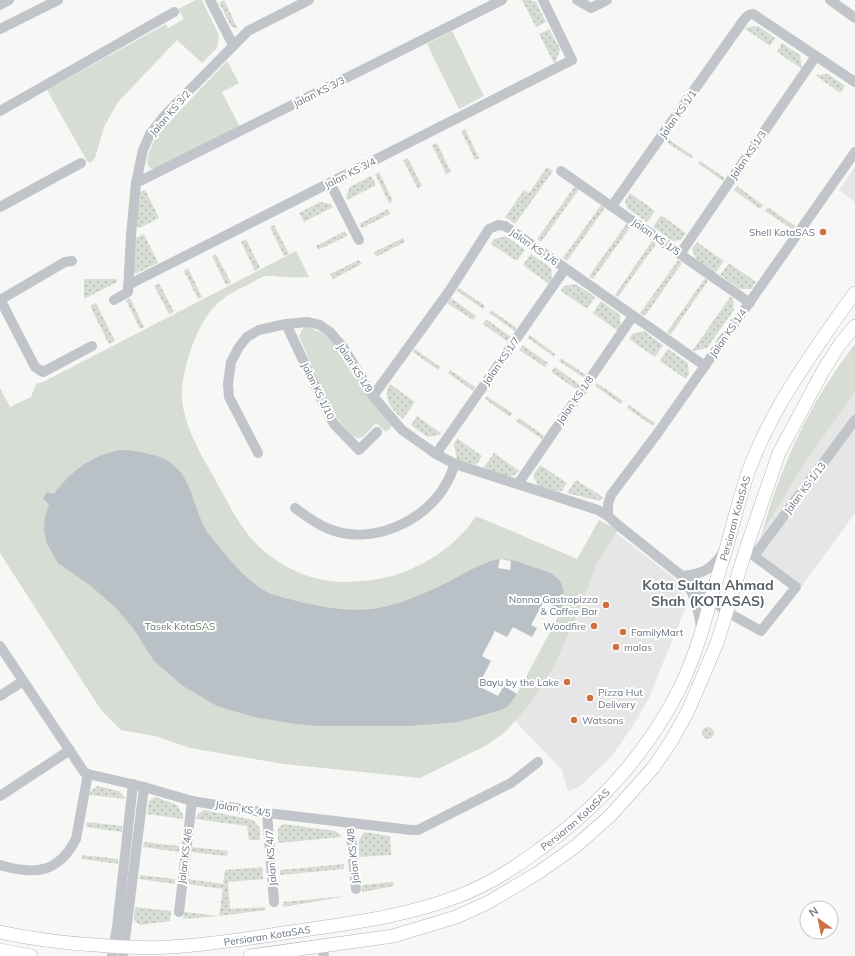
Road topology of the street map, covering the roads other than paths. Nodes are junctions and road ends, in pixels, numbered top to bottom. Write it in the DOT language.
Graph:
graph roads {
  1 [pos="9,0"];
  2 [pos="58,0"];
  3 [pos="210,0"];
  4 [pos="310,0"];
  5 [pos="502,0"];
  6 [pos="543,0"];
  7 [pos="577,0"];
  8 [pos="607,0"];
  9 [pos="830,0"];
  10 [pos="0,5"];
  11 [pos="174,12"];
  12 [pos="854,17"];
  13 [pos="0,29"];
  14 [pos="233,45"];
  15 [pos="816,56"];
  16 [pos="855,82"];
  17 [pos="0,110"];
  18 [pos="855,152"];
  19 [pos="81,162"];
  20 [pos="562,171"];
  21 [pos="136,183"];
  22 [pos="330,183"];
  23 [pos="612,206"];
  24 [pos="0,207"];
  25 [pos="360,240"];
  26 [pos="680,254"];
  27 [pos="72,261"];
  28 [pos="565,269"];
  29 [pos="128,285"];
  30 [pos="855,294"];
  31 [pos="0,299"];
  32 [pos="114,300"];
  33 [pos="750,303"];
  34 [pos="633,316"];
  35 [pos="286,324"];
  36 [pos="855,326"];
  37 [pos="92,346"];
  38 [pos="705,366"];
  39 [pos="373,396"];
  40 [pos="855,420"];
  41 [pos="377,432"];
  42 [pos="258,453"];
  43 [pos="436,454"];
  44 [pos="455,464"];
  45 [pos="518,484"];
  46 [pos="295,508"];
  47 [pos="608,516"];
  48 [pos="727,544"];
  49 [pos="754,556"];
  50 [pos="682,576"];
  51 [pos="711,599"];
  52 [pos="727,612"];
  53 [pos="702,632"];
  54 [pos="0,646"];
  55 [pos="23,681"];
  56 [pos="0,696"];
  57 [pos="70,750"];
  58 [pos="538,762"];
  59 [pos="88,774"];
  60 [pos="133,784"];
  61 [pos="144,787"];
  62 [pos="0,796"];
  63 [pos="192,801"];
  64 [pos="267,813"];
  65 [pos="350,823"];
  66 [pos="0,864"];
  67 [pos="356,889"];
  68 [pos="274,902"];
  69 [pos="179,912"];
  70 [pos="0,932"];
  71 [pos="1,951"];
  72 [pos="118,951"];
  73 [pos="323,951"];
  74 [pos="31,956"];
  75 [pos="250,956"];
  1 -- 10 [label="street"];
  2 -- 13 [label="street"];
  3 -- 14 [label="street"];
  4 -- 14 [label="street, Jalan KS 3/2"];
  5 -- 21 [label="street, Jalan KS 3/3"];
  6 -- 22 [label="street, Jalan KS 3/4"];
  7 -- 8 [label="street"];
  9 -- 12 [label="street"];
  11 -- 17 [label="street"];
  14 -- 21 [label="street, Jalan KS 3/2"];
  15 -- 16 [label="street"];
  15 -- 23 [label="street, Jalan KS 1/1"];
  15 -- 26 [label="street, Jalan KS 1/3"];
  18 -- 33 [label="street, Jalan KS 1/4"];
  19 -- 24 [label="street"];
  20 -- 23 [label="street, Jalan KS 1/5"];
  21 -- 29 [label="street, Jalan KS 3/2"];
  22 -- 25 [label="street"];
  22 -- 29 [label="street, Jalan KS 3/4"];
  23 -- 26 [label="street, Jalan KS 1/5"];
  26 -- 33 [label="street, Jalan KS 1/5"];
  27 -- 31 [label="street"];
  28 -- 34 [label="street, Jalan KS 1/6"];
  28 -- 39 [label="street, Jalan KS 1/6"];
  28 -- 43 [label="street, Jalan KS 1/7"];
  29 -- 32 [label="street"];
  30 -- 48 [label="main road, Persiaran KotaSAS"];
  31 -- 37 [label="street"];
  33 -- 38 [label="street, Jalan KS 1/4"];
  34 -- 38 [label="street, Jalan KS 1/6"];
  34 -- 45 [label="street, Jalan KS 1/8"];
  35 -- 39 [label="street, Jalan KS 1/9"];
  35 -- 41 [label="street, Jalan KS 1/10"];
  35 -- 42 [label="street, Jalan KS 1/9"];
  36 -- 52 [label="main road, Persiaran KotaSAS"];
  38 -- 47 [label="street, Jalan KS 1/4"];
  39 -- 43 [label="street, Jalan KS 1/9"];
  40 -- 49 [label="street, Jalan KS 1/13"];
  43 -- 44 [label="street, Jalan KS 1/9"];
  44 -- 45 [label="street, Jalan KS 1/9"];
  44 -- 46 [label="street"];
  45 -- 47 [label="street, Jalan KS 1/9"];
  47 -- 50 [label="street, Jalan KS 1/9"];
  48 -- 50 [label="street"];
  48 -- 51 [label="main road, Persiaran KotaSAS"];
  49 -- 52 [label="street, Jalan KS 1/9"];
  50 -- 51 [label="street, Jalan KS 1/9"];
  50 -- 53 [label="street"];
  51 -- 52 [label="street, Jalan KS 1/9"];
  51 -- 53 [label="main road, Persiaran KotaSAS"];
  52 -- 73 [label="main road, Persiaran KotaSAS"];
  53 -- 72 [label="main road, Persiaran KotaSAS"];
  54 -- 55 [label="street"];
  55 -- 56 [label="street"];
  55 -- 57 [label="street"];
  57 -- 59 [label="street"];
  57 -- 62 [label="street"];
  58 -- 65 [label="street, Jalan KS 4/5"];
  59 -- 60 [label="street, Jalan KS 4/5"];
  59 -- 66 [label="street"];
  60 -- 61 [label="street, Jalan KS 4/5"];
  60 -- 72 [label="street"];
  61 -- 63 [label="street, Jalan KS 4/5"];
  61 -- 72 [label="street"];
  63 -- 64 [label="street, Jalan KS 4/5"];
  63 -- 69 [label="street, Jalan KS 4/6"];
  64 -- 65 [label="street, Jalan KS 4/5"];
  64 -- 68 [label="street, Jalan KS 4/7"];
  65 -- 67 [label="street, Jalan KS 4/8"];
  70 -- 72 [label="main road, Persiaran KotaSAS"];
  71 -- 74 [label="main road"];
  73 -- 75 [label="main road, Persiaran KotaSAS"];
}
